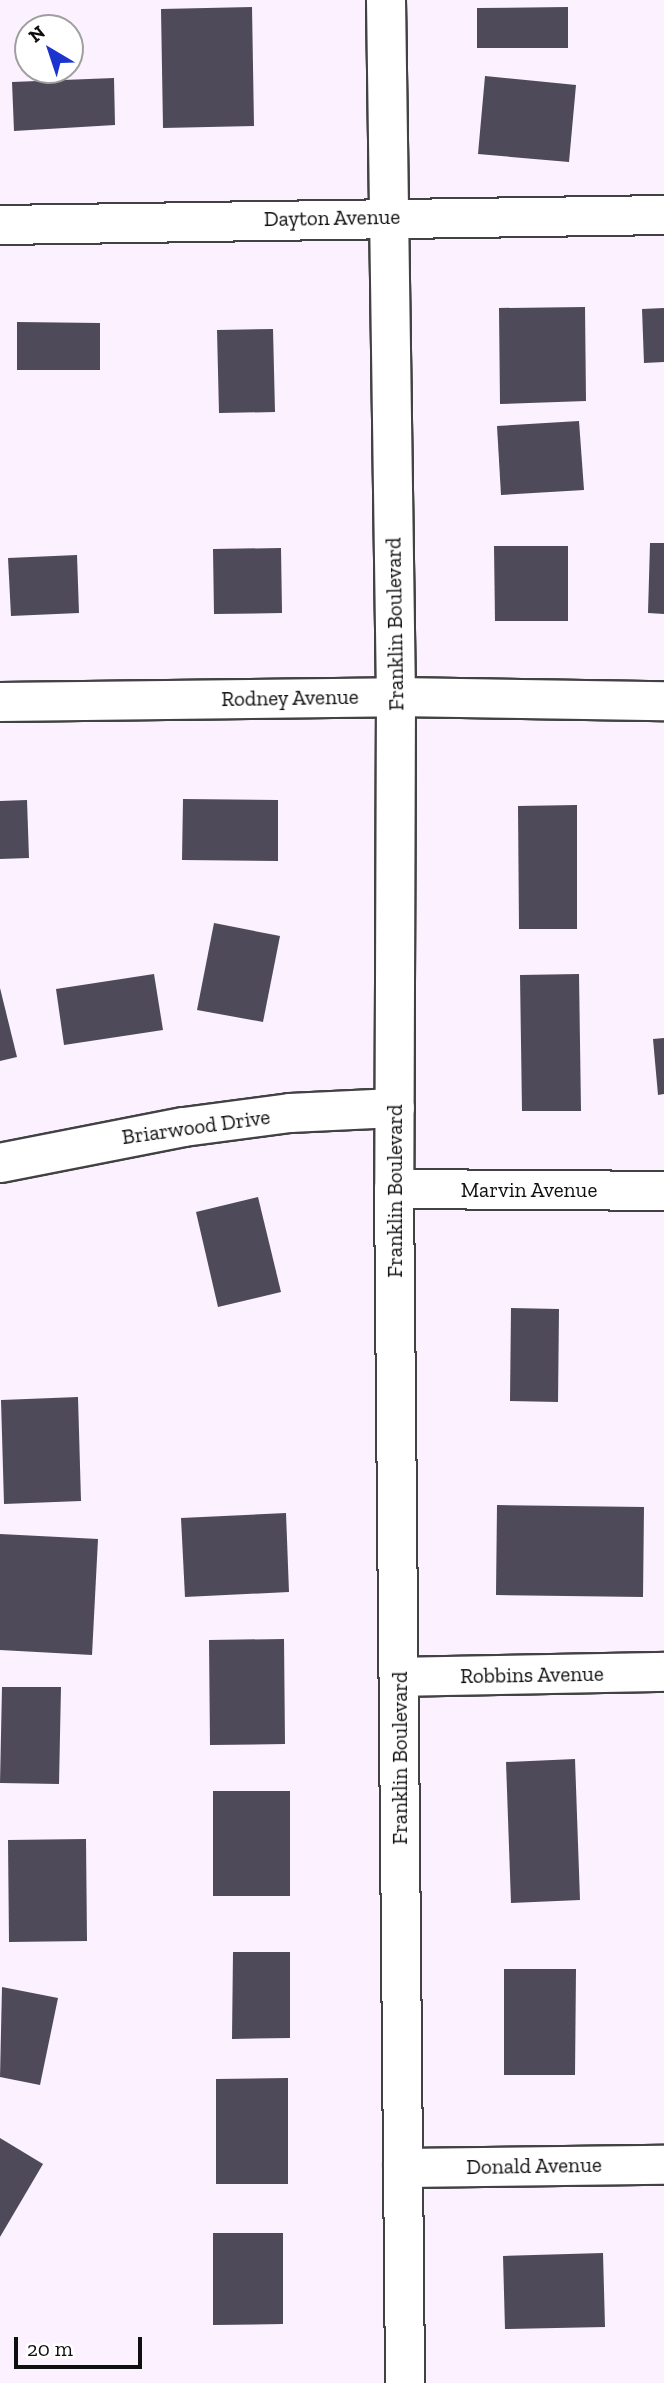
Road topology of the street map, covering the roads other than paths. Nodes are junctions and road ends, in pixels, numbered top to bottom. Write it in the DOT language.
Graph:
graph roads {
  1 [pos="386,0"];
  2 [pos="664,215"];
  3 [pos="386,217"];
  4 [pos="0,225"];
  5 [pos="396,697"];
  6 [pos="664,701"];
  7 [pos="0,702"];
  8 [pos="394,1108"];
  9 [pos="0,1163"];
  10 [pos="394,1189"];
  11 [pos="664,1191"];
  12 [pos="664,1672"];
  13 [pos="399,1677"];
  14 [pos="664,2165"];
  15 [pos="403,2168"];
  16 [pos="405,2383"];
  1 -- 3 [label="street, Franklin Boulevard"];
  2 -- 3 [label="street, Dayton Avenue"];
  3 -- 4 [label="street, Dayton Avenue"];
  3 -- 5 [label="street, Franklin Boulevard"];
  5 -- 6 [label="street, Rodney Avenue"];
  5 -- 7 [label="street, Rodney Avenue"];
  5 -- 8 [label="street, Franklin Boulevard"];
  8 -- 9 [label="street, Briarwood Drive"];
  8 -- 10 [label="street, Franklin Boulevard"];
  10 -- 11 [label="street, Marvin Avenue"];
  10 -- 13 [label="street, Franklin Boulevard"];
  12 -- 13 [label="street, Robbins Avenue"];
  13 -- 15 [label="street, Franklin Boulevard"];
  14 -- 15 [label="street, Donald Avenue"];
  15 -- 16 [label="street, Franklin Boulevard"];
}
